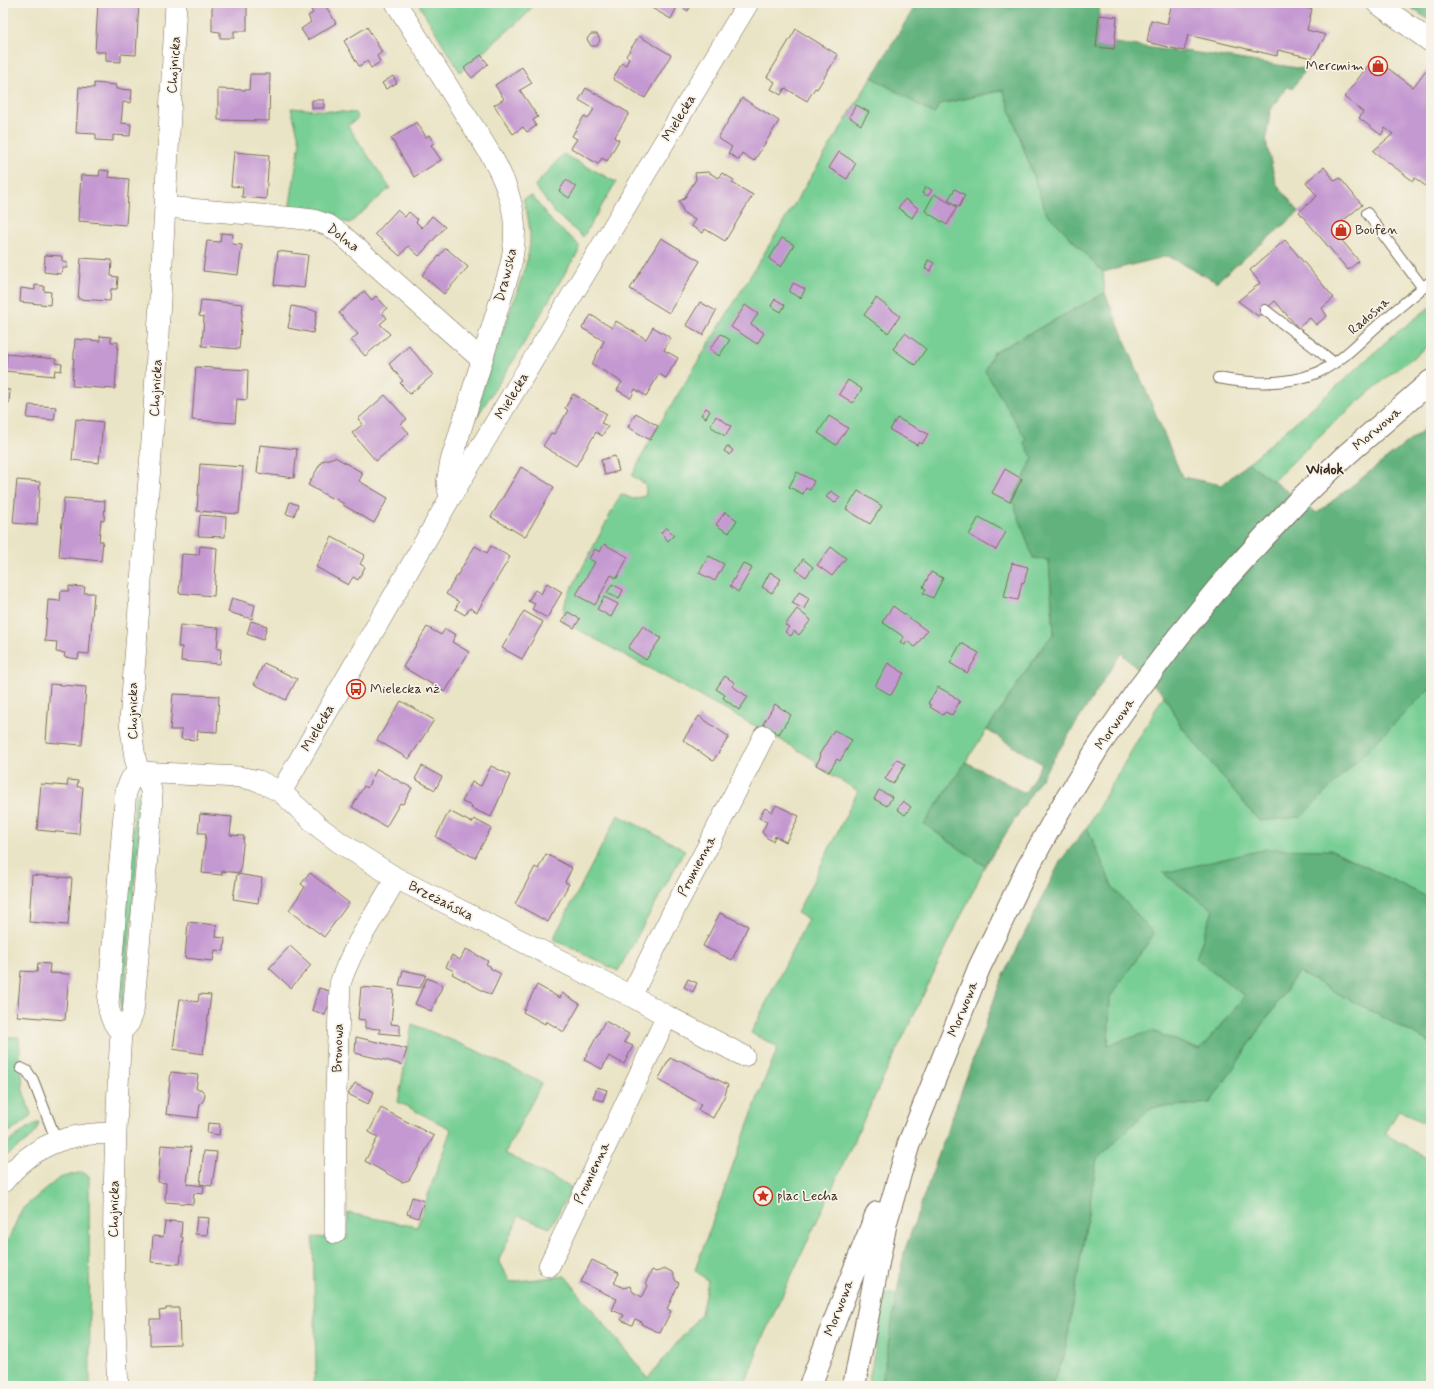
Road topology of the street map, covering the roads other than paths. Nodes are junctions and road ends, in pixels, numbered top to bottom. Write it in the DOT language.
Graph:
graph roads {
  1 [pos="176,3"];
  2 [pos="396,3"];
  3 [pos="748,3"];
  4 [pos="1378,3"];
  5 [pos="1431,42"];
  6 [pos="166,207"];
  7 [pos="1367,213"];
  8 [pos="1427,285"];
  9 [pos="1265,310"];
  10 [pos="482,360"];
  11 [pos="1334,362"];
  12 [pos="1218,378"];
  13 [pos="1431,381"];
  14 [pos="450,498"];
  15 [pos="764,736"];
  16 [pos="139,772"];
  17 [pos="281,792"];
  18 [pos="396,878"];
  19 [pos="631,996"];
  20 [pos="667,1016"];
  21 [pos="121,1032"];
  22 [pos="744,1056"];
  23 [pos="21,1068"];
  24 [pos="115,1133"];
  25 [pos="57,1142"];
  26 [pos="909,1143"];
  27 [pos="3,1182"];
  28 [pos="336,1233"];
  29 [pos="549,1266"];
  30 [pos="118,1386"];
  31 [pos="810,1386"];
  32 [pos="854,1386"];
  1 -- 6 [label="street, Chojnicka"];
  2 -- 10 [label="street, Drawska"];
  3 -- 14 [label="street, Mielecka"];
  4 -- 5 [label="street"];
  6 -- 10 [label="street, Dolna"];
  6 -- 16 [label="street, Chojnicka"];
  7 -- 8 [label="lane"];
  8 -- 11 [label="lane, Radosna"];
  9 -- 11 [label="lane"];
  10 -- 14 [label="street, Drawska"];
  11 -- 12 [label="lane, Radosna"];
  13 -- 26 [label="main road, Morwowa"];
  14 -- 17 [label="street, Mielecka"];
  15 -- 19 [label="street, Promienna"];
  16 -- 17 [label="street, Brzeżańska"];
  16 -- 21 [label="street, Chojnicka"];
  16 -- 21 [label="street"];
  17 -- 18 [label="street, Brzeżańska"];
  18 -- 19 [label="street, Brzeżańska"];
  18 -- 28 [label="street, Bronowa"];
  19 -- 20 [label="street, Brzeżańska"];
  20 -- 22 [label="street, Brzeżańska"];
  20 -- 29 [label="street, Promienna"];
  21 -- 24 [label="street, Chojnicka"];
  23 -- 25 [label="lane"];
  24 -- 25 [label="street"];
  24 -- 30 [label="street, Chojnicka"];
  25 -- 27 [label="street"];
  26 -- 31 [label="main road, Morwowa"];
  26 -- 32 [label="main road, Morwowa"];
}
